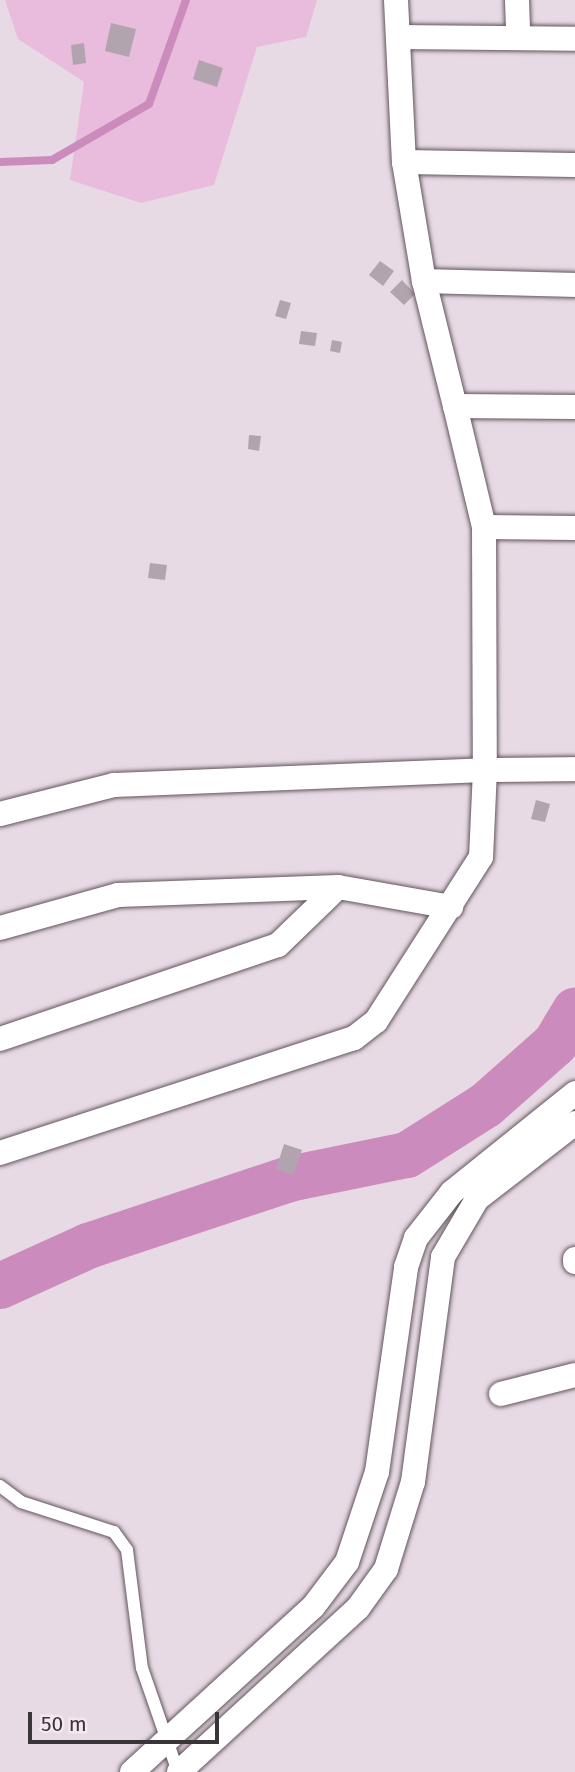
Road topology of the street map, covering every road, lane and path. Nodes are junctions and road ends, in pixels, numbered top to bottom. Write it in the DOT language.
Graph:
graph roads {
  1 [pos="396,0"];
  2 [pos="517,0"];
  3 [pos="398,37"];
  4 [pos="518,38"];
  5 [pos="575,39"];
  6 [pos="404,162"];
  7 [pos="575,165"];
  8 [pos="424,281"];
  9 [pos="575,285"];
  10 [pos="455,406"];
  11 [pos="575,407"];
  12 [pos="484,527"];
  13 [pos="575,528"];
  14 [pos="575,769"];
  15 [pos="485,770"];
  16 [pos="0,814"];
  17 [pos="338,887"];
  18 [pos="451,907"];
  19 [pos="0,928"];
  20 [pos="0,1039"];
  21 [pos="575,1093"];
  22 [pos="575,1123"];
  23 [pos="0,1153"];
  24 [pos="575,1374"];
  25 [pos="501,1394"];
  26 [pos="0,1486"];
  27 [pos="164,1744"];
  28 [pos="132,1772"];
  29 [pos="178,1772"];
  1 -- 3 [label="street"];
  2 -- 4 [label="street"];
  3 -- 4 [label="street"];
  3 -- 6 [label="street"];
  4 -- 5 [label="street"];
  6 -- 7 [label="street"];
  6 -- 8 [label="street"];
  8 -- 9 [label="street"];
  8 -- 10 [label="street"];
  10 -- 11 [label="street"];
  10 -- 12 [label="street"];
  12 -- 13 [label="street"];
  12 -- 15 [label="street"];
  14 -- 15 [label="street"];
  15 -- 16 [label="street"];
  15 -- 18 [label="street"];
  17 -- 18 [label="street"];
  17 -- 19 [label="street"];
  17 -- 20 [label="street"];
  18 -- 23 [label="street"];
  21 -- 27 [label="street"];
  22 -- 29 [label="street"];
  24 -- 25 [label="street"];
  26 -- 27 [label="lane"];
  27 -- 28 [label="street"];
  27 -- 29 [label="lane"];
}
